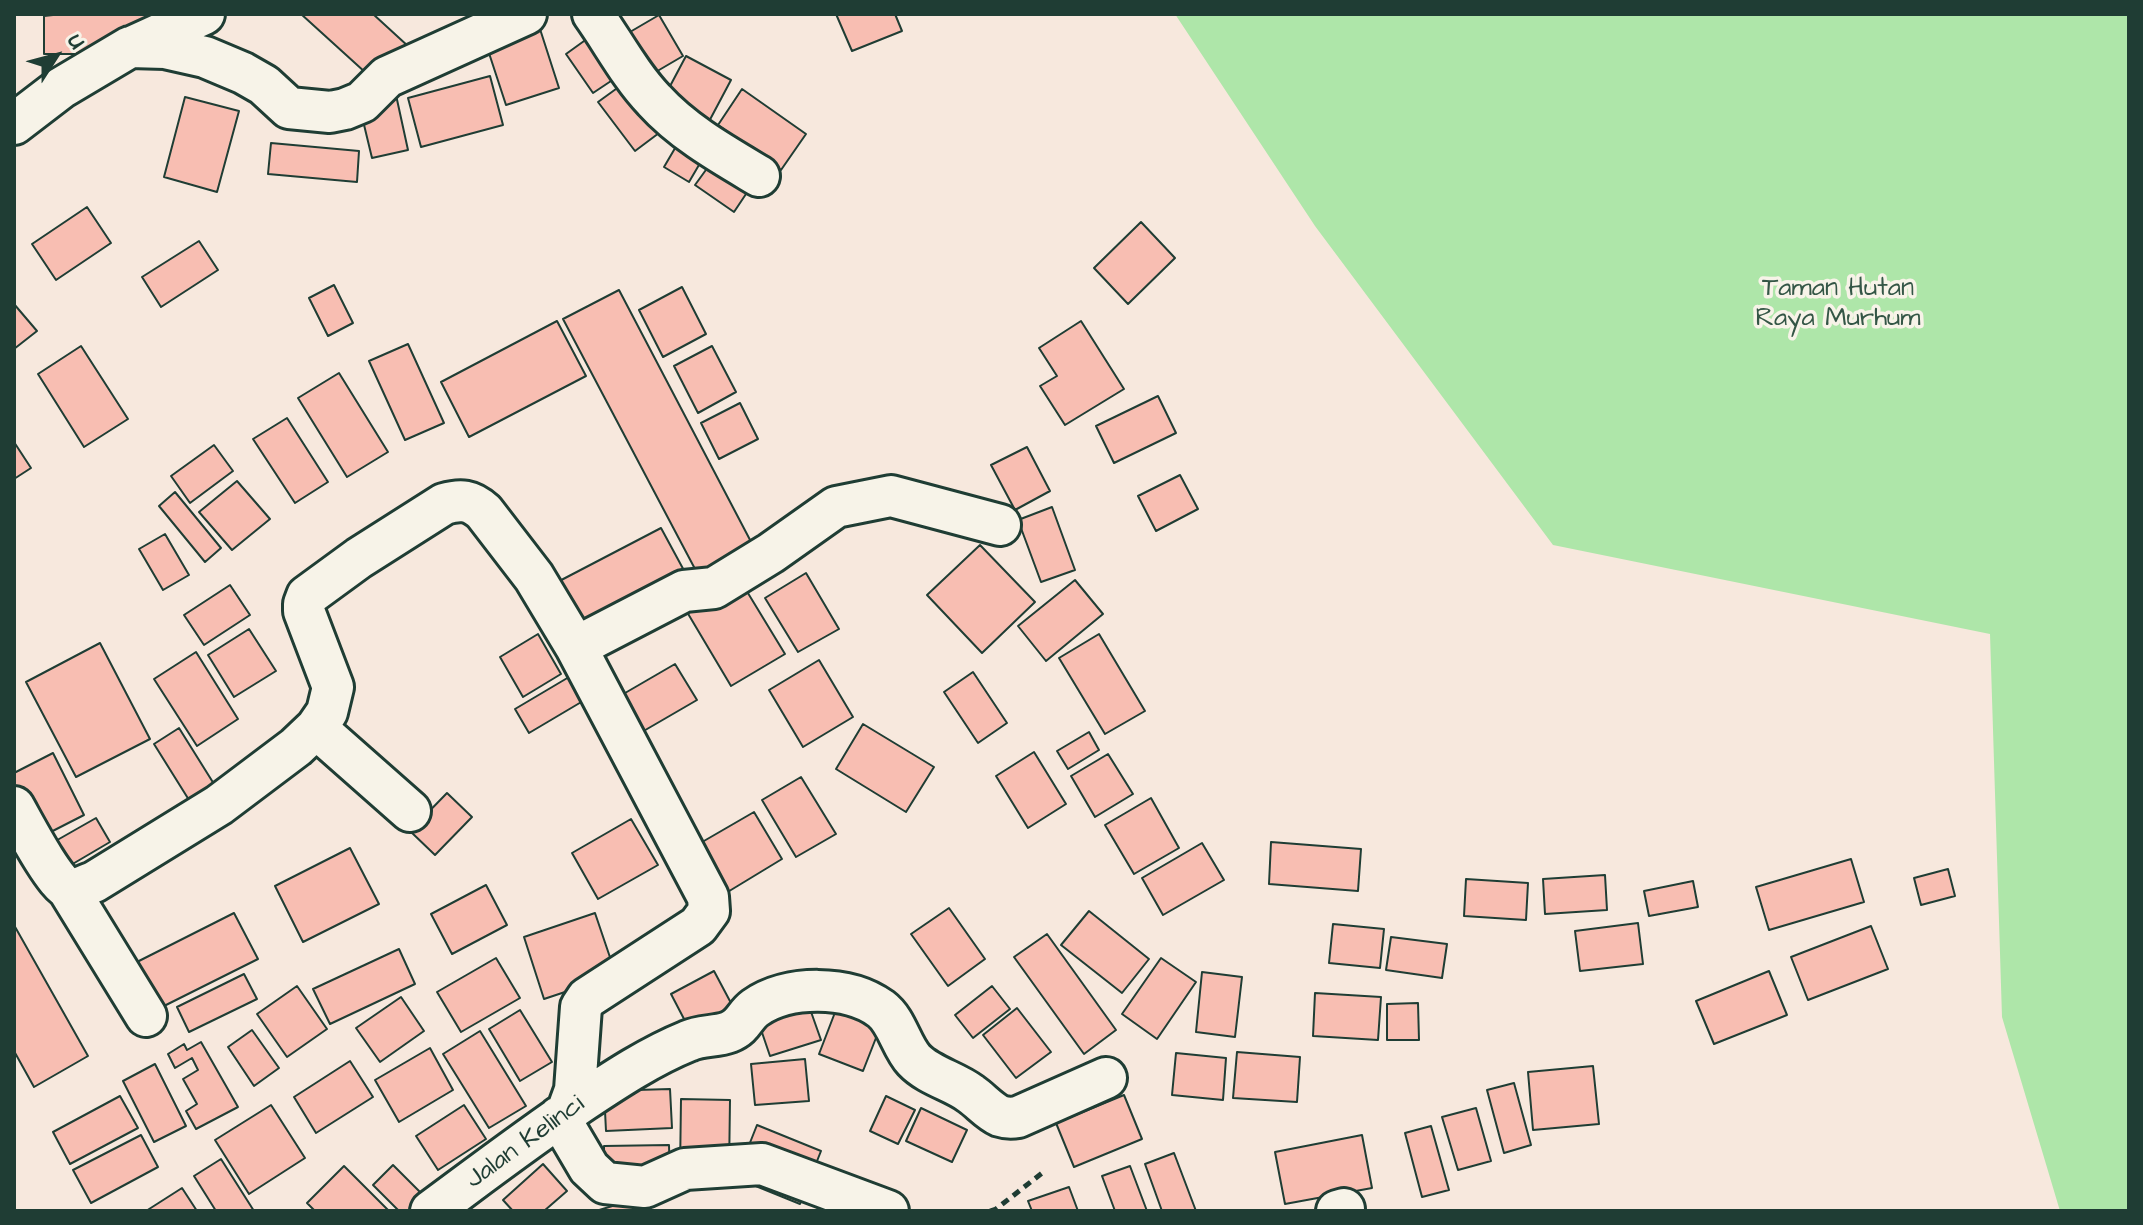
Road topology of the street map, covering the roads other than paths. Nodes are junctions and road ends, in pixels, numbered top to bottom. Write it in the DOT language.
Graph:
graph roads {
  1 [pos="204,14"];
  2 [pos="526,14"];
  3 [pos="593,14"];
  4 [pos="130,47"];
  5 [pos="14,124"];
  6 [pos="759,176"];
  7 [pos="1000,525"];
  8 [pos="576,647"];
  9 [pos="316,728"];
  10 [pos="14,807"];
  11 [pos="410,811"];
  12 [pos="68,889"];
  13 [pos="146,1016"];
  14 [pos="1106,1078"];
  15 [pos="563,1114"];
  16 [pos="431,1211"];
  17 [pos="888,1211"];
  1 -- 4 [label="street"];
  2 -- 4 [label="street"];
  3 -- 6 [label="street"];
  4 -- 5 [label="street"];
  7 -- 8 [label="street"];
  8 -- 9 [label="street"];
  8 -- 15 [label="street"];
  9 -- 11 [label="street"];
  9 -- 12 [label="street"];
  10 -- 12 [label="street"];
  12 -- 13 [label="street"];
  14 -- 15 [label="street, Jalan Kelinci"];
  15 -- 16 [label="street, Jalan Kelinci"];
  15 -- 17 [label="street"];
}
